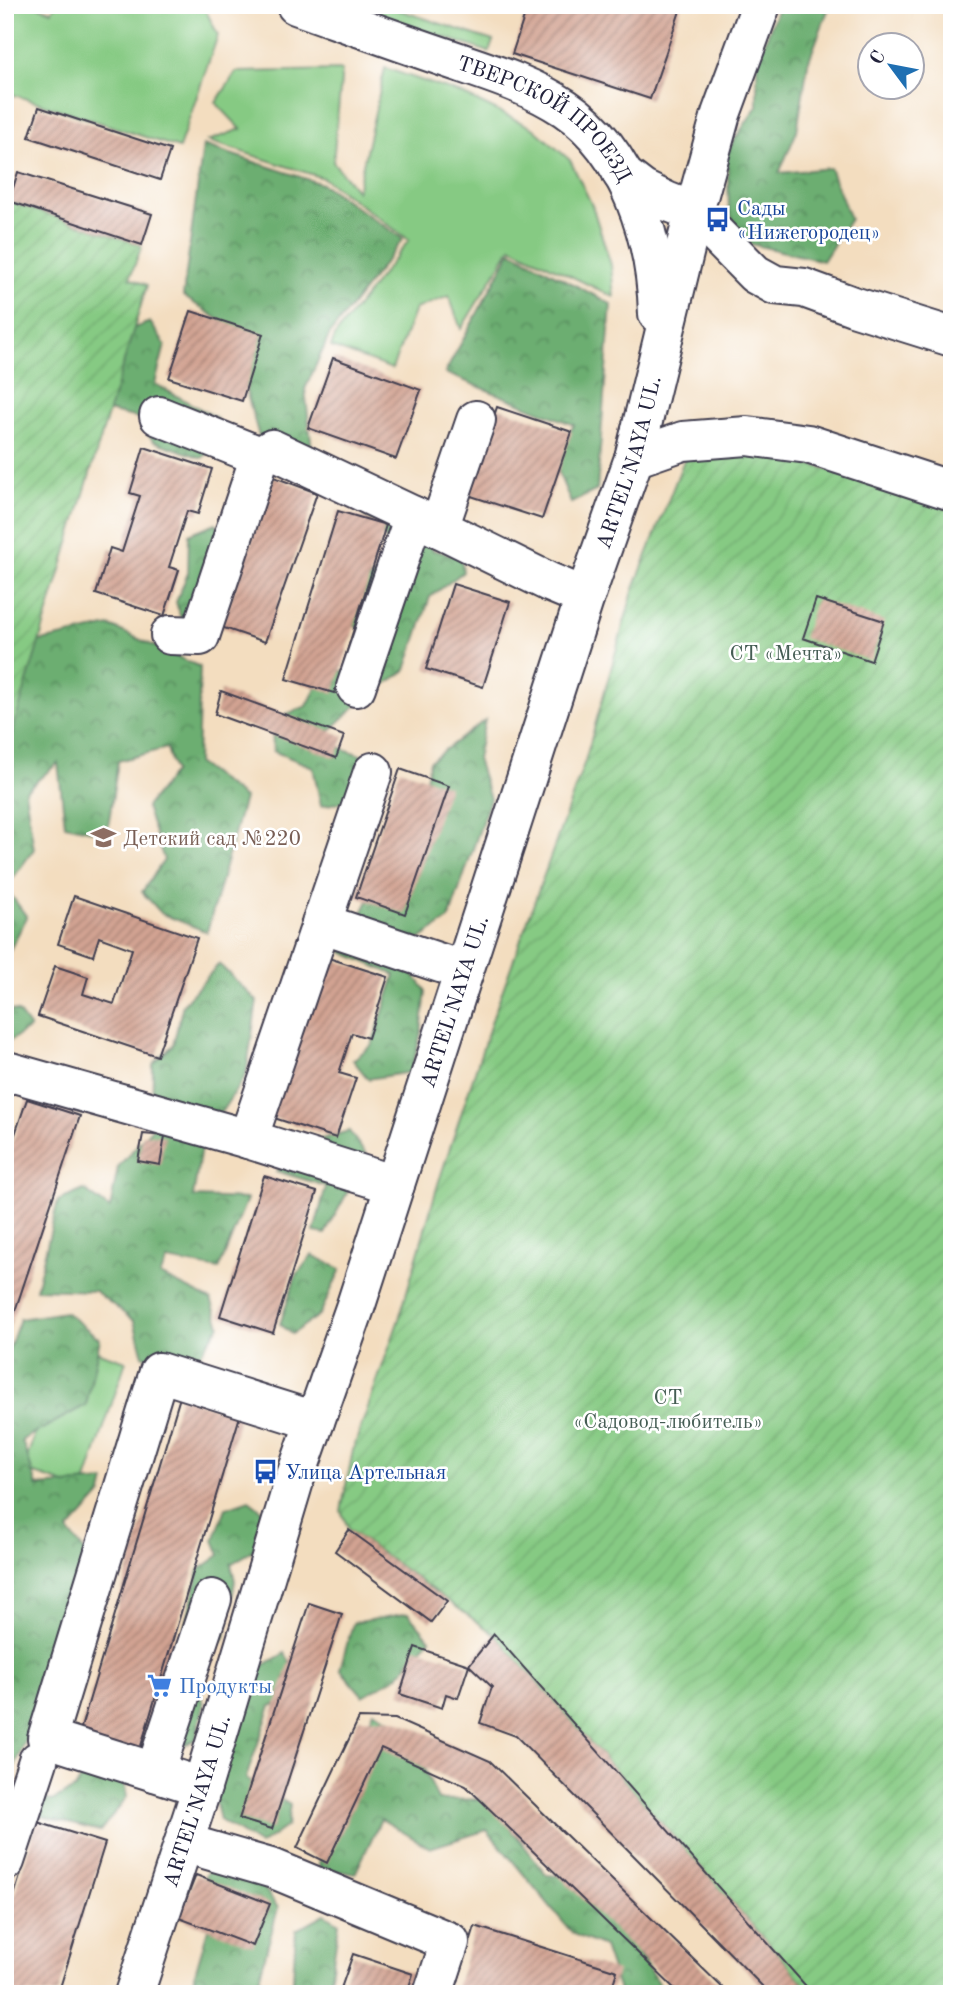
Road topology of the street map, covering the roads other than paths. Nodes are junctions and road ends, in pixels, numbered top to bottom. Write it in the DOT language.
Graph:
graph roads {
  1 [pos="296,5"];
  2 [pos="761,5"];
  3 [pos="622,174"];
  4 [pos="694,212"];
  5 [pos="952,337"];
  6 [pos="659,348"];
  7 [pos="159,416"];
  8 [pos="476,420"];
  9 [pos="260,456"];
  10 [pos="634,458"];
  11 [pos="952,491"];
  12 [pos="426,522"];
  13 [pos="585,597"];
  14 [pos="170,635"];
  15 [pos="356,687"];
  16 [pos="373,772"];
  17 [pos="321,923"];
  18 [pos="464,971"];
  19 [pos="5,1076"];
  20 [pos="248,1139"];
  21 [pos="395,1185"];
  22 [pos="314,1421"];
  23 [pos="212,1599"];
  24 [pos="38,1761"];
  25 [pos="155,1772"];
  26 [pos="202,1787"];
  27 [pos="184,1843"];
  28 [pos="5,1861"];
  29 [pos="134,1994"];
  30 [pos="433,1994"];
  1 -- 3 [label="street, ТВЕРСКОЙ ПРОЕЗД"];
  2 -- 4 [label="street, ARTEL'NAYA UL."];
  3 -- 4 [label="street"];
  3 -- 6 [label="street, ТВЕРСКОЙ ПРОЕЗД"];
  4 -- 5 [label="street"];
  4 -- 6 [label="street, ARTEL'NAYA UL."];
  6 -- 10 [label="street, ARTEL'NAYA UL."];
  7 -- 9 [label="street"];
  8 -- 12 [label="street"];
  9 -- 12 [label="street"];
  9 -- 14 [label="street"];
  10 -- 11 [label="street"];
  10 -- 13 [label="street, ARTEL'NAYA UL."];
  12 -- 13 [label="street"];
  12 -- 15 [label="street"];
  13 -- 18 [label="street, ARTEL'NAYA UL."];
  16 -- 17 [label="street"];
  17 -- 18 [label="street"];
  17 -- 20 [label="street"];
  18 -- 21 [label="street, ARTEL'NAYA UL."];
  19 -- 20 [label="street"];
  20 -- 21 [label="street"];
  21 -- 22 [label="street, ARTEL'NAYA UL."];
  22 -- 25 [label="street"];
  22 -- 26 [label="street, ARTEL'NAYA UL."];
  23 -- 25 [label="street"];
  24 -- 28 [label="street"];
  25 -- 26 [label="street"];
  26 -- 27 [label="street, ARTEL'NAYA UL."];
  27 -- 29 [label="street, ARTEL'NAYA UL."];
  27 -- 30 [label="street"];
}
